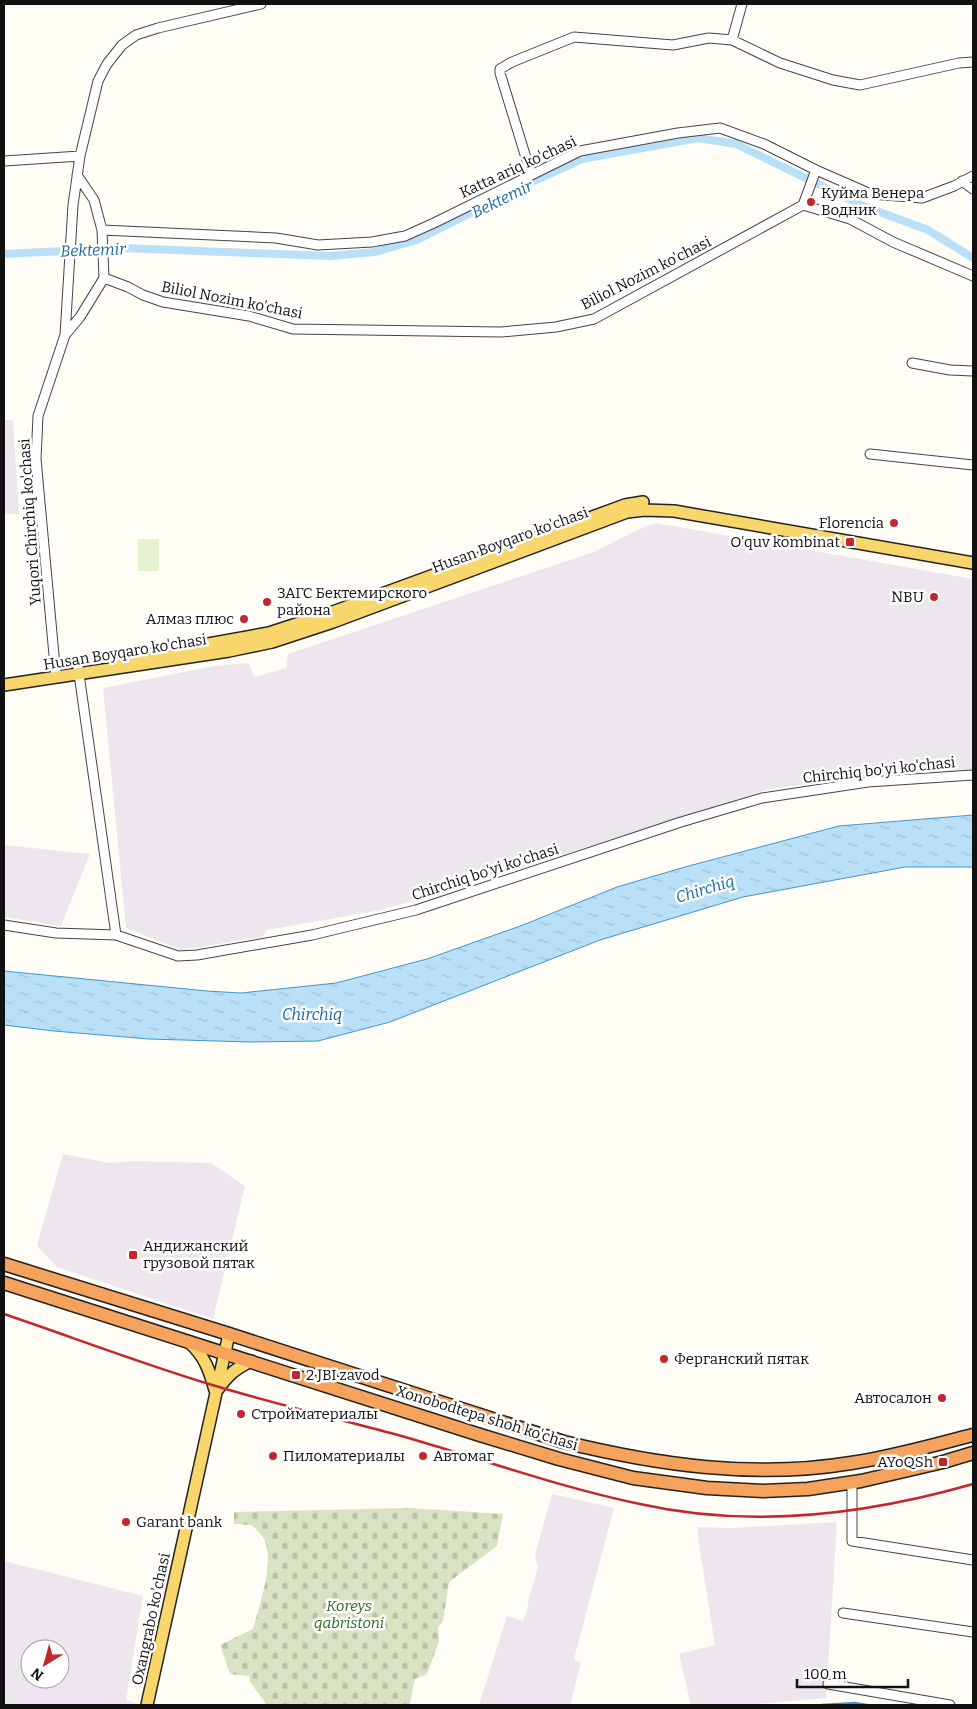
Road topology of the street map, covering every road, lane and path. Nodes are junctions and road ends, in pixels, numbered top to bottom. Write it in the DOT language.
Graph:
graph roads {
  1 [pos="259,4"];
  2 [pos="742,4"];
  3 [pos="732,40"];
  4 [pos="973,62"];
  5 [pos="80,156"];
  6 [pos="4,161"];
  7 [pos="816,170"];
  8 [pos="531,174"];
  9 [pos="77,175"];
  10 [pos="973,176"];
  11 [pos="962,181"];
  12 [pos="973,190"];
  13 [pos="803,205"];
  14 [pos="102,234"];
  15 [pos="973,276"];
  16 [pos="104,278"];
  17 [pos="65,335"];
  18 [pos="912,363"];
  19 [pos="973,371"];
  20 [pos="870,454"];
  21 [pos="973,465"];
  22 [pos="973,556"];
  23 [pos="973,563"];
  24 [pos="332,617"];
  25 [pos="78,671"];
  26 [pos="56,674"];
  27 [pos="4,678"];
  28 [pos="4,685"];
  29 [pos="973,775"];
  30 [pos="4,925"];
  31 [pos="116,935"];
  32 [pos="4,1264"];
  33 [pos="4,1283"];
  34 [pos="229,1334"];
  35 [pos="189,1342"];
  36 [pos="224,1353"];
  37 [pos="252,1361"];
  38 [pos="215,1392"];
  39 [pos="973,1435"];
  40 [pos="612,1453"];
  41 [pos="973,1453"];
  42 [pos="856,1462"];
  43 [pos="608,1471"];
  44 [pos="857,1482"];
  45 [pos="973,1560"];
  46 [pos="843,1613"];
  47 [pos="973,1632"];
  48 [pos="828,1684"];
  49 [pos="147,1705"];
  50 [pos="950,1705"];
  1 -- 5 [label="street, Yuqori Chirchiq ko'chasi"];
  2 -- 3 [label="street"];
  3 -- 4 [label="street"];
  3 -- 8 [label="street"];
  5 -- 6 [label="street"];
  5 -- 9 [label="street, Yuqori Chirchiq ko'chasi"];
  7 -- 8 [label="street, Katta ariq ko'chasi"];
  7 -- 11 [label="street, Katta ariq ko'chasi"];
  7 -- 13 [label="street"];
  8 -- 14 [label="street, Katta ariq ko'chasi"];
  9 -- 14 [label="street"];
  9 -- 17 [label="street, Yuqori Chirchiq ko'chasi"];
  10 -- 11 [label="street, Katta ariq ko'chasi"];
  11 -- 12 [label="street"];
  13 -- 15 [label="street"];
  13 -- 16 [label="street, Biliol Nozim ko'chasi"];
  14 -- 16 [label="street"];
  16 -- 17 [label="street"];
  17 -- 26 [label="street, Yuqori Chirchiq ko'chasi"];
  18 -- 19 [label="street"];
  20 -- 21 [label="street"];
  22 -- 24 [label="main road, Husan Boyqaro ko'chasi"];
  23 -- 24 [label="main road, Husan Boyqaro ko'chasi"];
  24 -- 25 [label="main road, Husan Boyqaro ko'chasi"];
  25 -- 26 [label="main road, Husan Boyqaro ko'chasi"];
  25 -- 31 [label="street"];
  26 -- 27 [label="main road, Husan Boyqaro ko'chasi"];
  26 -- 28 [label="main road, Husan Boyqaro ko'chasi"];
  29 -- 31 [label="street, Chirchiq bo'yi ko'chasi"];
  30 -- 31 [label="street, Chirchiq bo'yi ko'chasi"];
  32 -- 34 [label="highway, Xonobodtepa shoh ko'chasi"];
  33 -- 35 [label="highway, Xonobodtepa shoh ko'chasi"];
  34 -- 36 [label="main road, Oxangrabo ko'chasi"];
  34 -- 40 [label="highway, Xonobodtepa shoh ko'chasi"];
  35 -- 36 [label="highway, Xonobodtepa shoh ko'chasi"];
  35 -- 38 [label="main road, Oxangrabo ko'chasi"];
  36 -- 37 [label="highway, Xonobodtepa shoh ko'chasi"];
  36 -- 38 [label="main road, Oxangrabo ko'chasi"];
  37 -- 38 [label="main road, Oxangrabo ko'chasi"];
  37 -- 43 [label="highway, Xonobodtepa shoh ko'chasi"];
  38 -- 49 [label="main road, Oxangrabo ko'chasi"];
  39 -- 42 [label="highway, Xonobodtepa shoh ko'chasi"];
  40 -- 42 [label="highway, Xonobodtepa shoh ko'chasi"];
  40 -- 43 [label="highway"];
  41 -- 44 [label="highway, Xonobodtepa shoh ko'chasi"];
  42 -- 44 [label="highway"];
  43 -- 44 [label="highway, Xonobodtepa shoh ko'chasi"];
  44 -- 45 [label="street"];
  46 -- 47 [label="street"];
  48 -- 50 [label="street"];
}
